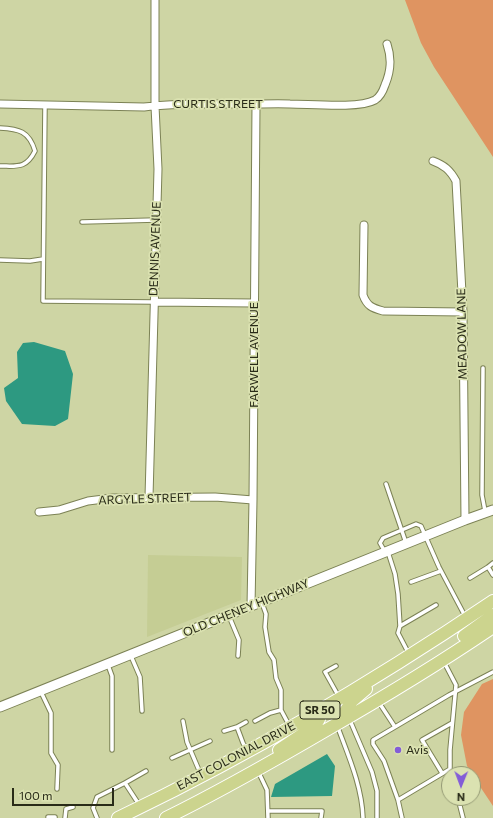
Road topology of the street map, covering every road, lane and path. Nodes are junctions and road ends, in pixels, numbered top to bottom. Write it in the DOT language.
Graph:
graph roads {
  1 [pos="155,0"];
  2 [pos="387,44"];
  3 [pos="0,104"];
  4 [pos="45,105"];
  5 [pos="256,105"];
  6 [pos="155,106"];
  7 [pos="0,128"];
  8 [pos="433,161"];
  9 [pos="0,166"];
  10 [pos="156,220"];
  11 [pos="82,222"];
  12 [pos="364,225"];
  13 [pos="43,259"];
  14 [pos="0,260"];
  15 [pos="154,302"];
  16 [pos="254,303"];
  17 [pos="463,312"];
  18 [pos="483,368"];
  19 [pos="386,484"];
  20 [pos="149,497"];
  21 [pos="253,500"];
  22 [pos="489,511"];
  23 [pos="39,512"];
  24 [pos="465,520"];
  25 [pos="401,530"];
  26 [pos="426,536"];
  27 [pos="406,544"];
  28 [pos="386,552"];
  29 [pos="493,563"];
  30 [pos="488,567"];
  31 [pos="441,571"];
  32 [pos="493,575"];
  33 [pos="470,578"];
  34 [pos="412,582"];
  35 [pos="493,600"];
  36 [pos="262,602"];
  37 [pos="436,605"];
  38 [pos="251,606"];
  39 [pos="229,615"];
  40 [pos="493,615"];
  41 [pos="466,618"];
  42 [pos="400,626"];
  43 [pos="493,627"];
  44 [pos="130,655"];
  45 [pos="410,655"];
  46 [pos="238,656"];
  47 [pos="446,657"];
  48 [pos="108,664"];
  49 [pos="336,666"];
  50 [pos="391,667"];
  51 [pos="493,672"];
  52 [pos="41,691"];
  53 [pos="455,692"];
  54 [pos="339,698"];
  55 [pos="377,700"];
  56 [pos="0,707"];
  57 [pos="281,710"];
  58 [pos="320,710"];
  59 [pos="142,711"];
  60 [pos="349,717"];
  61 [pos="183,721"];
  62 [pos="255,721"];
  63 [pos="246,722"];
  64 [pos="452,723"];
  65 [pos="337,724"];
  66 [pos="237,726"];
  67 [pos="291,727"];
  68 [pos="395,727"];
  69 [pos="224,731"];
  70 [pos="210,741"];
  71 [pos="112,750"];
  72 [pos="190,750"];
  73 [pos="248,751"];
  74 [pos="172,758"];
  75 [pos="450,766"];
  76 [pos="260,768"];
  77 [pos="146,771"];
  78 [pos="441,771"];
  79 [pos="441,774"];
  80 [pos="201,776"];
  81 [pos="125,783"];
  82 [pos="57,789"];
  83 [pos="398,800"];
  84 [pos="460,806"];
  85 [pos="73,807"];
  86 [pos="140,807"];
  87 [pos="268,811"];
  88 [pos="48,817"];
  89 [pos="120,817"];
  90 [pos="55,818"];
  91 [pos="65,818"];
  92 [pos="97,818"];
  93 [pos="166,818"];
  94 [pos="268,818"];
  95 [pos="322,818"];
  96 [pos="363,818"];
  97 [pos="377,818"];
  98 [pos="402,818"];
  99 [pos="464,818"];
  1 -- 6 [label="street, DENNIS AVENUE"];
  2 -- 5 [label="street, CURTIS STREET"];
  3 -- 4 [label="street, CURTIS STREET"];
  4 -- 6 [label="street, CURTIS STREET"];
  4 -- 13 [label="lane"];
  5 -- 6 [label="street, CURTIS STREET"];
  5 -- 16 [label="street, FARWELL AVENUE"];
  6 -- 10 [label="street, DENNIS AVENUE"];
  7 -- 9 [label="lane"];
  8 -- 17 [label="street, MEADOW LANE"];
  10 -- 11 [label="lane"];
  10 -- 15 [label="street, DENNIS AVENUE"];
  12 -- 17 [label="street"];
  13 -- 14 [label="lane"];
  13 -- 15 [label="lane"];
  15 -- 16 [label="street"];
  15 -- 20 [label="street, DENNIS AVENUE"];
  16 -- 21 [label="street, FARWELL AVENUE"];
  17 -- 24 [label="street, MEADOW LANE"];
  18 -- 22 [label="lane"];
  19 -- 25 [label="lane"];
  20 -- 21 [label="street, ARGYLE STREET"];
  20 -- 23 [label="street, ARGYLE STREET"];
  21 -- 38 [label="street, FARWELL AVENUE"];
  22 -- 24 [label="street, OLD CHENEY HIGHWAY"];
  24 -- 26 [label="street, OLD CHENEY HIGHWAY"];
  25 -- 26 [label="lane"];
  25 -- 27 [label="lane"];
  25 -- 28 [label="lane"];
  26 -- 27 [label="street, OLD CHENEY HIGHWAY"];
  26 -- 31 [label="lane"];
  27 -- 28 [label="street, OLD CHENEY HIGHWAY"];
  28 -- 36 [label="street, OLD CHENEY HIGHWAY"];
  28 -- 42 [label="lane"];
  29 -- 30 [label="lane"];
  30 -- 32 [label="lane"];
  30 -- 33 [label="lane"];
  31 -- 34 [label="lane"];
  31 -- 41 [label="lane"];
  35 -- 41 [label="highway, EAST COLONIAL DRIVE / SR 50"];
  36 -- 38 [label="street, OLD CHENEY HIGHWAY"];
  36 -- 57 [label="lane"];
  37 -- 42 [label="lane"];
  38 -- 39 [label="street, OLD CHENEY HIGHWAY"];
  39 -- 44 [label="street, OLD CHENEY HIGHWAY"];
  39 -- 46 [label="lane"];
  40 -- 47 [label="highway"];
  41 -- 45 [label="highway, EAST COLONIAL DRIVE / SR 50"];
  42 -- 45 [label="lane"];
  43 -- 47 [label="highway, EAST COLONIAL DRIVE / SR 50"];
  44 -- 48 [label="street, OLD CHENEY HIGHWAY"];
  44 -- 59 [label="lane"];
  45 -- 50 [label="highway, EAST COLONIAL DRIVE / SR 50"];
  47 -- 53 [label="lane"];
  47 -- 55 [label="highway, EAST COLONIAL DRIVE / SR 50"];
  48 -- 52 [label="street, OLD CHENEY HIGHWAY"];
  48 -- 71 [label="lane"];
  49 -- 54 [label="lane"];
  50 -- 54 [label="highway, EAST COLONIAL DRIVE / SR 50"];
  50 -- 65 [label="highway"];
  51 -- 53 [label="lane"];
  52 -- 56 [label="street, OLD CHENEY HIGHWAY"];
  52 -- 82 [label="lane"];
  53 -- 64 [label="lane"];
  53 -- 68 [label="lane"];
  54 -- 58 [label="highway, EAST COLONIAL DRIVE / SR 50"];
  55 -- 60 [label="highway, EAST COLONIAL DRIVE / SR 50"];
  55 -- 68 [label="lane"];
  57 -- 62 [label="lane"];
  57 -- 67 [label="lane"];
  58 -- 67 [label="highway, EAST COLONIAL DRIVE / SR 50"];
  58 -- 76 [label="highway"];
  60 -- 65 [label="highway, EAST COLONIAL DRIVE / SR 50"];
  60 -- 97 [label="lane"];
  61 -- 72 [label="lane"];
  63 -- 66 [label="lane"];
  64 -- 75 [label="lane"];
  64 -- 78 [label="lane"];
  65 -- 76 [label="highway, EAST COLONIAL DRIVE / SR 50"];
  65 -- 96 [label="lane"];
  66 -- 69 [label="lane"];
  66 -- 73 [label="lane"];
  67 -- 73 [label="highway, EAST COLONIAL DRIVE / SR 50"];
  68 -- 83 [label="lane"];
  70 -- 72 [label="lane"];
  72 -- 74 [label="lane"];
  72 -- 80 [label="lane"];
  73 -- 80 [label="highway, EAST COLONIAL DRIVE / SR 50"];
  76 -- 87 [label="lane"];
  76 -- 93 [label="highway, EAST COLONIAL DRIVE / SR 50"];
  77 -- 81 [label="lane"];
  79 -- 83 [label="lane"];
  80 -- 86 [label="highway, EAST COLONIAL DRIVE / SR 50"];
  81 -- 86 [label="lane"];
  81 -- 92 [label="lane"];
  83 -- 98 [label="lane"];
  84 -- 99 [label="lane"];
  85 -- 91 [label="lane"];
  86 -- 89 [label="highway, EAST COLONIAL DRIVE / SR 50"];
  87 -- 94 [label="lane"];
  87 -- 95 [label="lane"];
  88 -- 90 [label="lane"];
}
